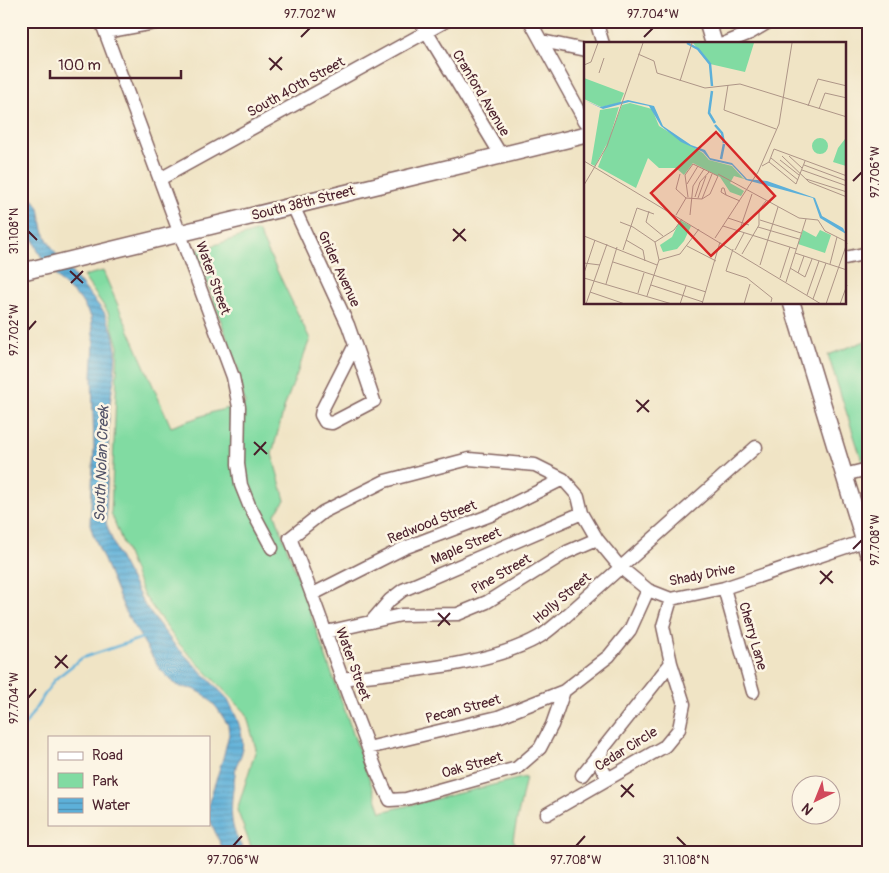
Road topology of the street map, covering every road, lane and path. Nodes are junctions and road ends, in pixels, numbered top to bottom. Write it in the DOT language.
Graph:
graph roads {
  1 [pos="165,21"];
  2 [pos="446,21"];
  3 [pos="530,21"];
  4 [pos="596,21"];
  5 [pos="707,21"];
  6 [pos="770,21"];
  7 [pos="103,27"];
  8 [pos="423,27"];
  9 [pos="542,41"];
  10 [pos="602,42"];
  11 [pos="713,42"];
  12 [pos="728,42"];
  13 [pos="584,50"];
  14 [pos="584,119"];
  15 [pos="584,135"];
  16 [pos="501,156"];
  17 [pos="160,180"];
  18 [pos="293,206"];
  19 [pos="181,233"];
  20 [pos="868,253"];
  21 [pos="846,258"];
  22 [pos="23,271"];
  23 [pos="792,305"];
  24 [pos="356,345"];
  25 [pos="756,446"];
  26 [pos="868,469"];
  27 [pos="844,475"];
  28 [pos="563,479"];
  29 [pos="582,513"];
  30 [pos="290,538"];
  31 [pos="597,539"];
  32 [pos="866,547"];
  33 [pos="272,548"];
  34 [pos="620,567"];
  35 [pos="724,588"];
  36 [pos="648,590"];
  37 [pos="313,594"];
  38 [pos="670,599"];
  39 [pos="371,622"];
  40 [pos="326,632"];
  41 [pos="671,663"];
  42 [pos="341,679"];
  43 [pos="564,691"];
  44 [pos="753,692"];
  45 [pos="368,748"];
  46 [pos="602,750"];
  47 [pos="582,775"];
  48 [pos="608,778"];
  49 [pos="390,800"];
  50 [pos="547,814"];
  1 -- 7 [label="street"];
  2 -- 8 [label="street, South 40th Street"];
  3 -- 9 [label="street"];
  4 -- 10 [label="street"];
  5 -- 11 [label="main road"];
  6 -- 12 [label="street"];
  7 -- 17 [label="street, Water Street"];
  8 -- 16 [label="street, Cranford Avenue"];
  8 -- 17 [label="street, South 40th Street"];
  9 -- 13 [label="street"];
  9 -- 14 [label="street"];
  15 -- 16 [label="main road, South 38th Street"];
  16 -- 18 [label="main road, South 38th Street"];
  17 -- 19 [label="street, Water Street"];
  18 -- 19 [label="main road, South 38th Street"];
  18 -- 24 [label="street, Grider Avenue"];
  19 -- 22 [label="main road, South 38th Street"];
  19 -- 33 [label="street, Water Street"];
  20 -- 21 [label="street"];
  23 -- 27 [label="main road"];
  24 -- 24 [label="street, Grider Avenue"];
  25 -- 34 [label="street, Holly Street"];
  26 -- 27 [label="street"];
  27 -- 32 [label="main road"];
  28 -- 29 [label="street, Shady Drive"];
  28 -- 30 [label="street, Shady Drive"];
  28 -- 37 [label="street, Redwood Street"];
  29 -- 31 [label="street, Shady Drive"];
  29 -- 39 [label="street, Maple Street"];
  30 -- 37 [label="street, Water Street"];
  31 -- 34 [label="street, Shady Drive"];
  31 -- 39 [label="street, Pine Street"];
  32 -- 35 [label="street, Shady Drive"];
  34 -- 36 [label="street, Shady Drive"];
  34 -- 42 [label="street, Holly Street"];
  35 -- 38 [label="street, Shady Drive"];
  35 -- 44 [label="street, Cherry Lane"];
  36 -- 38 [label="street, Shady Drive"];
  36 -- 43 [label="street"];
  37 -- 40 [label="street, Water Street"];
  38 -- 41 [label="street, Cedar Circle"];
  39 -- 40 [label="street, Pine Street"];
  40 -- 42 [label="street, Water Street"];
  41 -- 46 [label="street"];
  41 -- 48 [label="street, Cedar Circle"];
  42 -- 45 [label="street, Water Street"];
  43 -- 45 [label="street, Pecan Street"];
  43 -- 49 [label="street, Oak Street"];
  45 -- 49 [label="street, Water Street"];
  46 -- 47 [label="street"];
  46 -- 48 [label="street"];
  48 -- 50 [label="street, Cedar Circle"];
}
